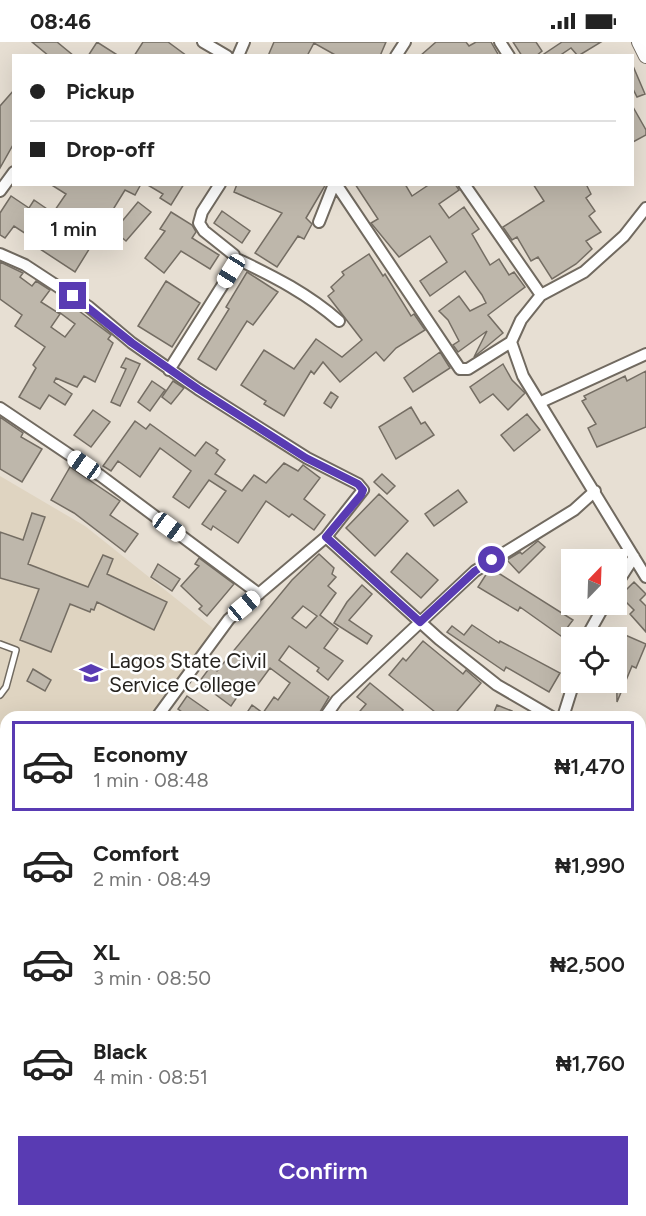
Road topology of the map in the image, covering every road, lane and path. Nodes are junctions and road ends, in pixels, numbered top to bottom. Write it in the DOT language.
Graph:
graph roads {
  1 [pos="203,42"];
  2 [pos="639,42"];
  3 [pos="224,54"];
  4 [pos="646,56"];
  5 [pos="12,175"];
  6 [pos="219,186"];
  7 [pos="334,186"];
  8 [pos="336,186"];
  9 [pos="465,186"];
  10 [pos="0,191"];
  11 [pos="646,208"];
  12 [pos="319,222"];
  13 [pos="0,254"];
  14 [pos="237,259"];
  15 [pos="541,295"];
  16 [pos="339,321"];
  17 [pos="511,342"];
  18 [pos="646,354"];
  19 [pos="169,370"];
  20 [pos="541,402"];
  21 [pos="0,408"];
  22 [pos="595,491"];
  23 [pos="326,537"];
  24 [pos="634,556"];
  25 [pos="627,567"];
  26 [pos="646,577"];
  27 [pos="259,594"];
  28 [pos="420,622"];
  29 [pos="0,644"];
  30 [pos="572,693"];
  31 [pos="0,694"];
  32 [pos="160,711"];
  33 [pos="329,711"];
  34 [pos="542,711"];
  35 [pos="569,711"];
  1 -- 3 [label="street"];
  2 -- 4 [label="street"];
  5 -- 10 [label="street"];
  6 -- 14 [label="street"];
  7 -- 12 [label="street"];
  8 -- 17 [label="street"];
  9 -- 15 [label="street"];
  11 -- 15 [label="street"];
  13 -- 19 [label="street"];
  14 -- 16 [label="street"];
  14 -- 19 [label="street"];
  15 -- 17 [label="street"];
  17 -- 20 [label="street"];
  18 -- 20 [label="street"];
  19 -- 23 [label="street"];
  20 -- 22 [label="street"];
  21 -- 27 [label="street"];
  22 -- 24 [label="street"];
  22 -- 28 [label="street"];
  23 -- 27 [label="street"];
  23 -- 28 [label="street"];
  24 -- 25 [label="street"];
  24 -- 26 [label="street"];
  27 -- 32 [label="street"];
  28 -- 33 [label="street"];
  28 -- 34 [label="street"];
  29 -- 31 [label="lane"];
  30 -- 35 [label="street"];
}
